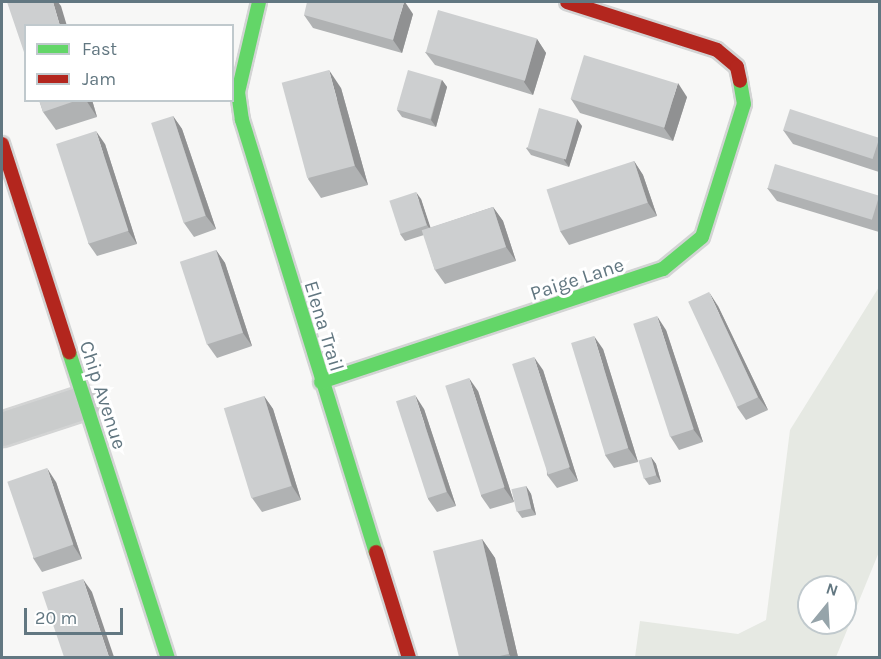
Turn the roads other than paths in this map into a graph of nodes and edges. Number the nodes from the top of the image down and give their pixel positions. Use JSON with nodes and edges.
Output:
{"nodes":[{"id":1,"x":259,"y":2,"type":"edge"},
{"id":2,"x":567,"y":2,"type":"edge"},
{"id":3,"x":2,"y":144,"type":"edge"},
{"id":4,"x":321,"y":382,"type":"junction"},
{"id":5,"x":84,"y":402,"type":"junction"},
{"id":6,"x":2,"y":429,"type":"edge"},
{"id":7,"x":168,"y":657,"type":"edge"},
{"id":8,"x":409,"y":657,"type":"edge"}],
"edges":[{"from":1,"to":4,"type":"street","name":"Elena Trail"},
{"from":2,"to":4,"type":"street","name":"Paige Lane"},
{"from":3,"to":5,"type":"street","name":"Chip Avenue"},
{"from":4,"to":8,"type":"street","name":"Elena Trail"},
{"from":5,"to":6,"type":"street"},
{"from":5,"to":7,"type":"street","name":"Chip Avenue"}]}
